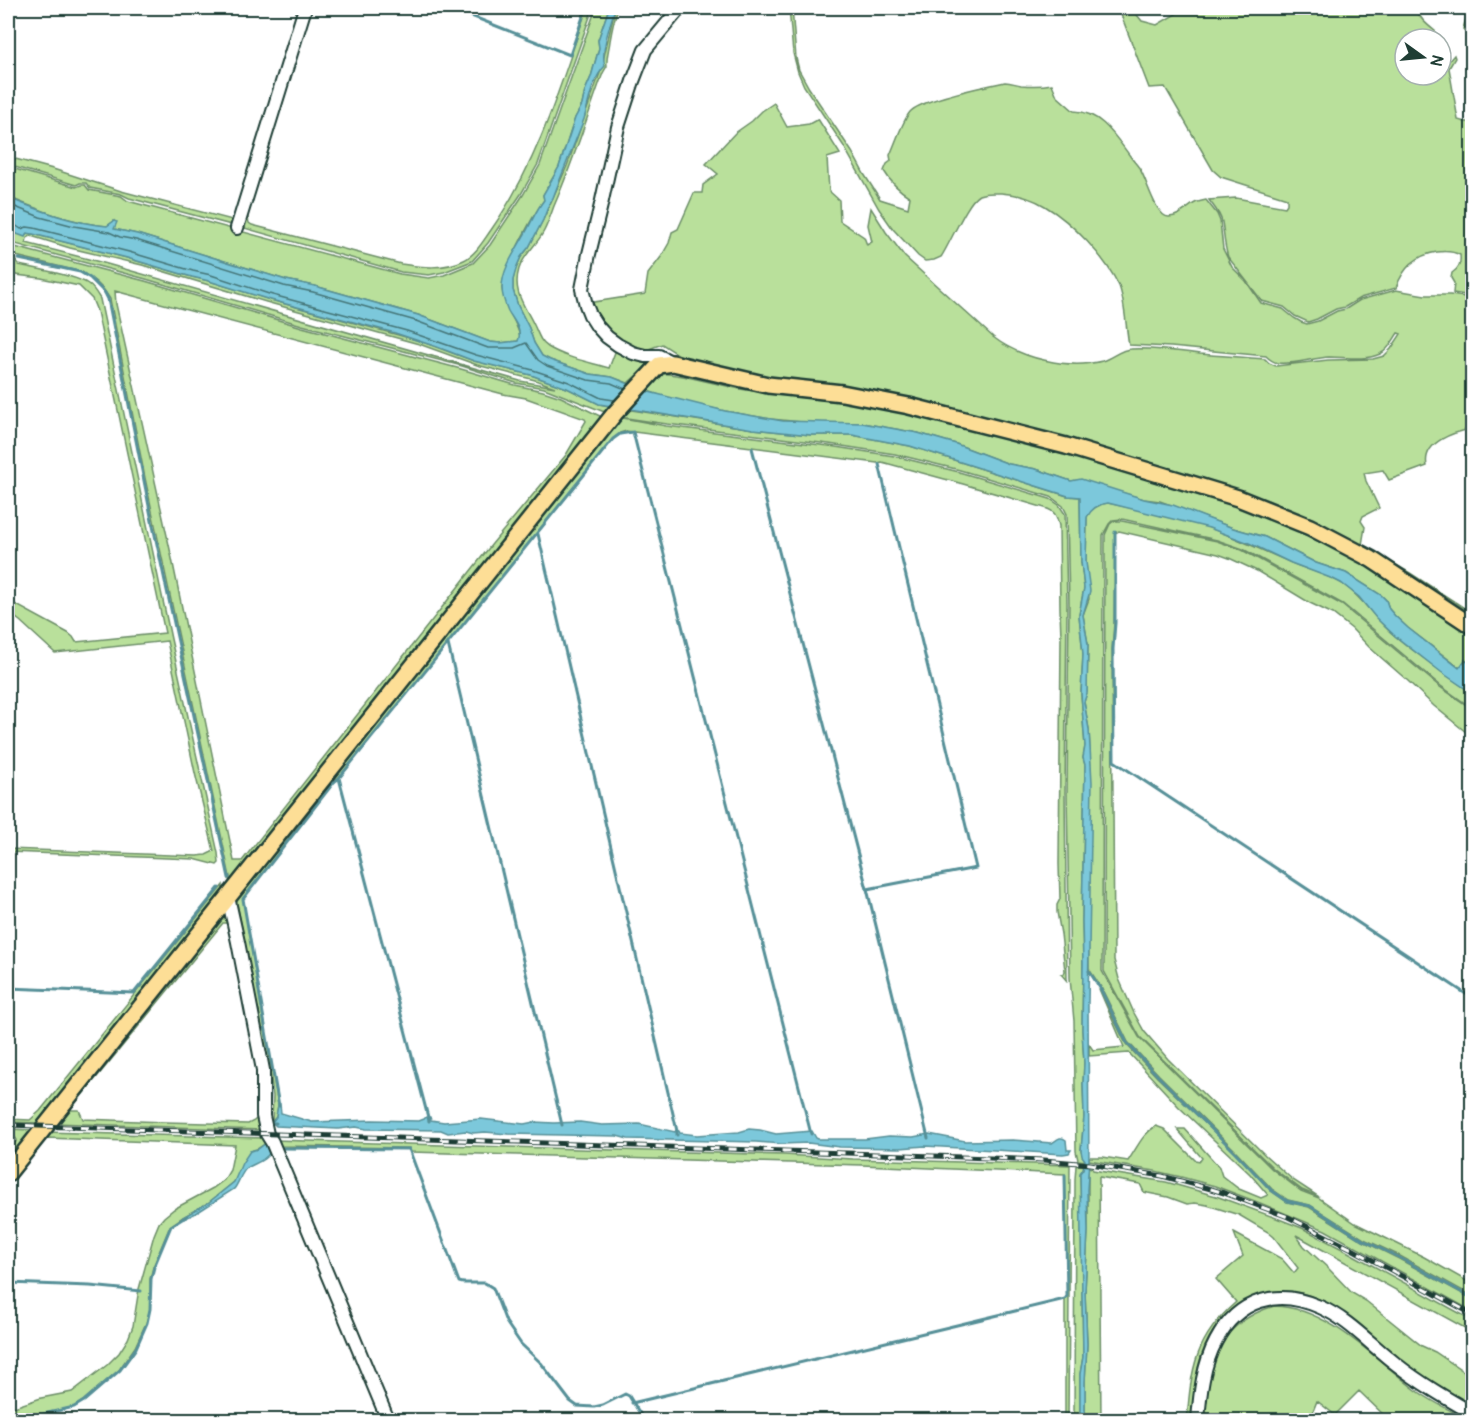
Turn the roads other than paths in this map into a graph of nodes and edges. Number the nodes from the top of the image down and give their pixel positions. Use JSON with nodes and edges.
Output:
{"nodes":[{"id":1,"x":305,"y":8,"type":"edge"},
{"id":2,"x":680,"y":8,"type":"edge"},
{"id":3,"x":237,"y":228,"type":"dead end"},
{"id":4,"x":673,"y":363,"type":"junction"},
{"id":5,"x":1473,"y":626,"type":"edge"},
{"id":6,"x":228,"y":897,"type":"junction"},
{"id":7,"x":8,"y":1173,"type":"edge"},
{"id":8,"x":1473,"y":1413,"type":"edge"},
{"id":9,"x":388,"y":1420,"type":"edge"},
{"id":10,"x":1198,"y":1420,"type":"edge"}],
"edges":[{"from":1,"to":3,"type":"street"},
{"from":2,"to":4,"type":"street"},
{"from":4,"to":5,"type":"main road"},
{"from":4,"to":6,"type":"main road"},
{"from":6,"to":7,"type":"main road"},
{"from":6,"to":9,"type":"street"},
{"from":8,"to":10,"type":"street"}]}
